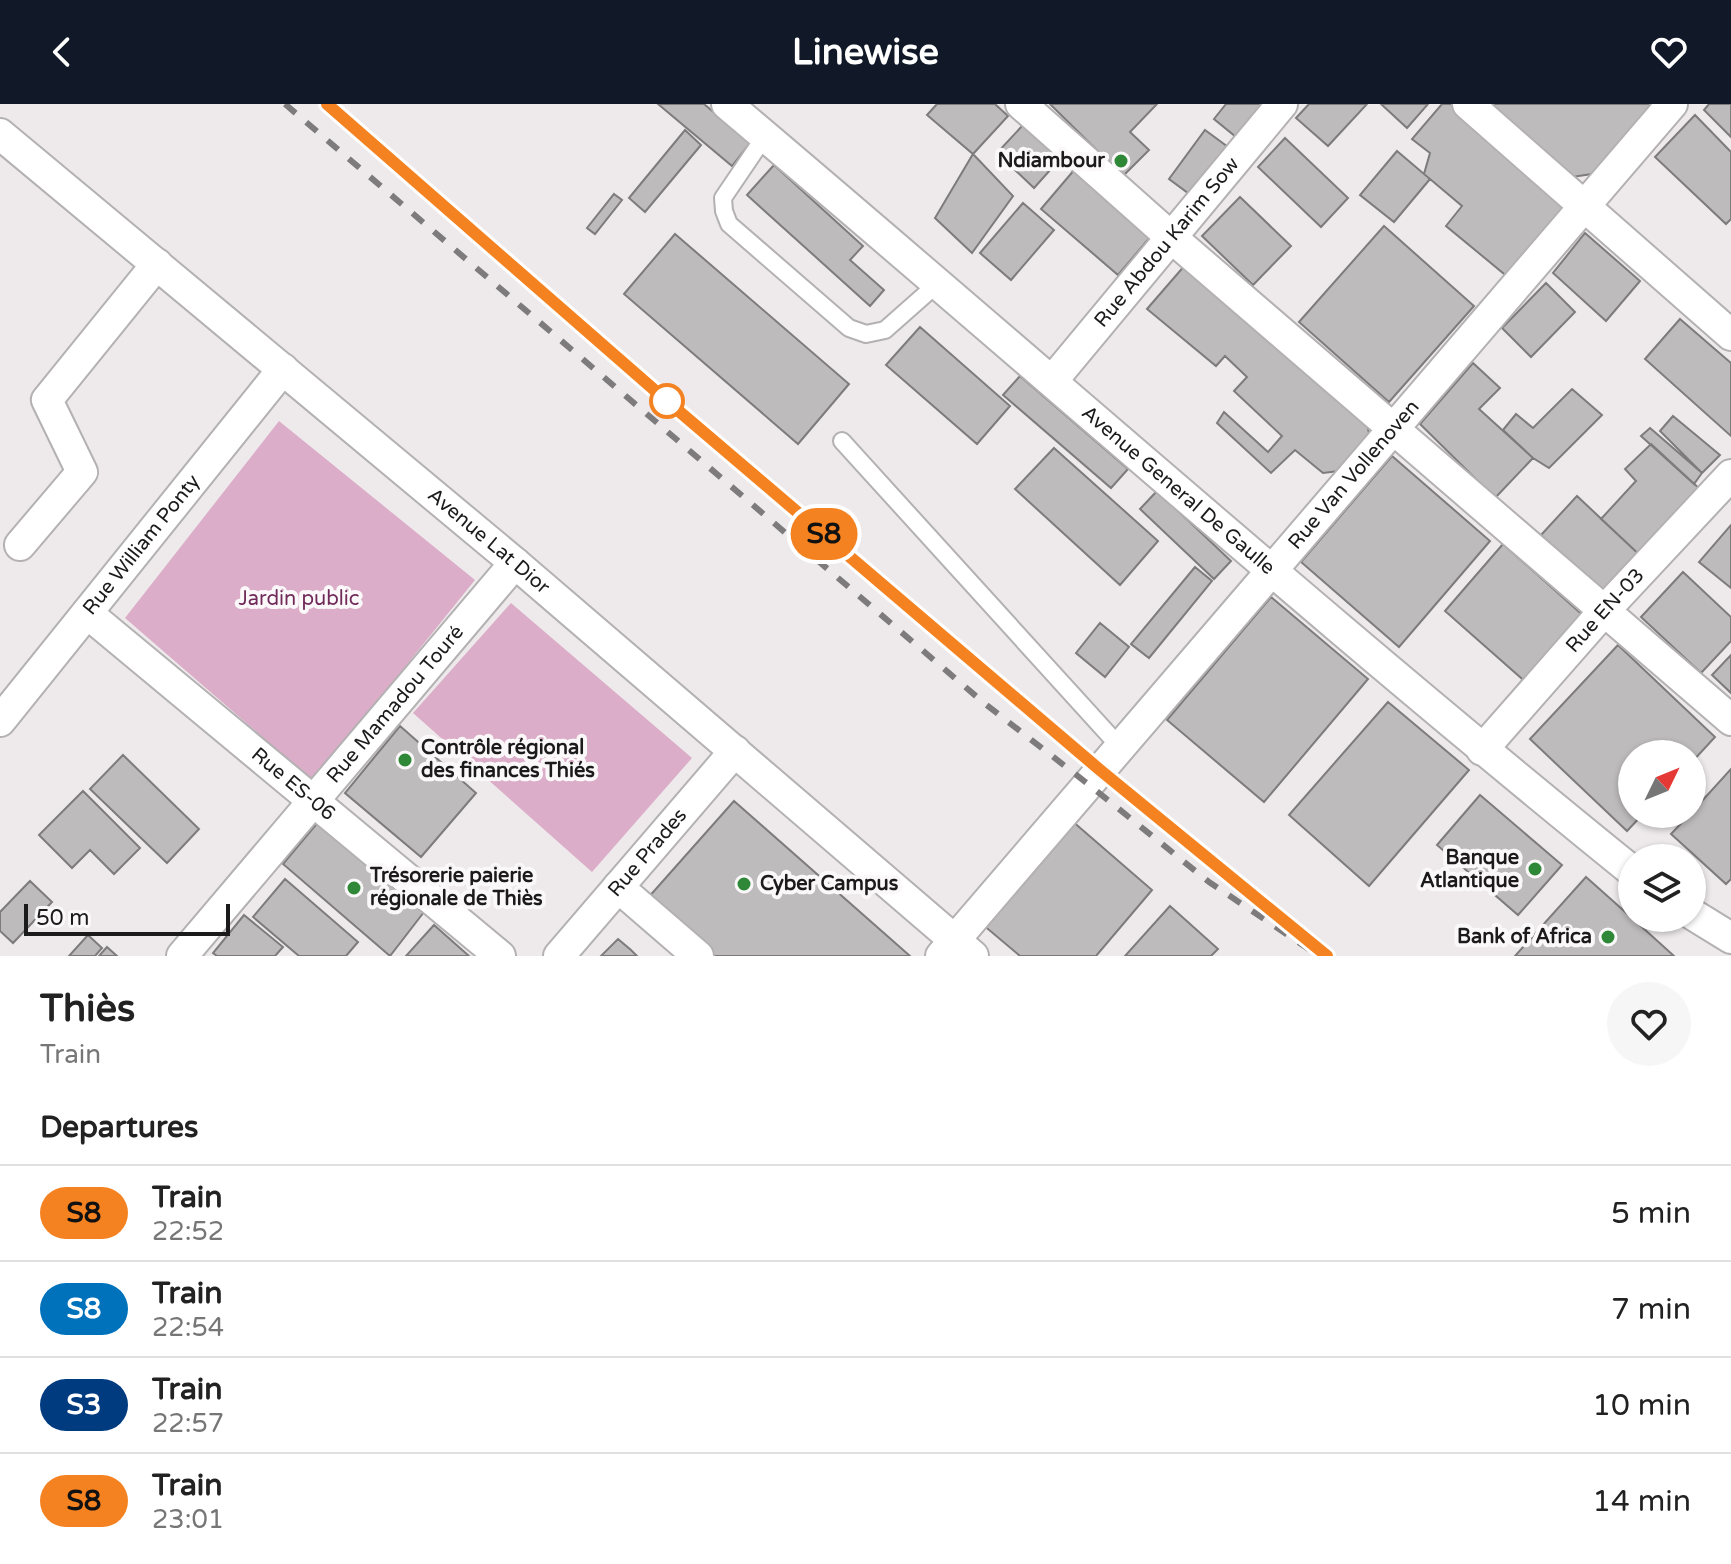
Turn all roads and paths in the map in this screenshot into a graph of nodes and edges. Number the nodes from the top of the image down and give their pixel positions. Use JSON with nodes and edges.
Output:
{"nodes":[{"id":1,"x":727,"y":104,"type":"edge"},
{"id":2,"x":1021,"y":104,"type":"edge"},
{"id":3,"x":1282,"y":104,"type":"edge"},
{"id":4,"x":1468,"y":104,"type":"edge"},
{"id":5,"x":1672,"y":104,"type":"edge"},
{"id":6,"x":0,"y":134,"type":"edge"},
{"id":7,"x":765,"y":136,"type":"junction"},
{"id":8,"x":1584,"y":207,"type":"junction"},
{"id":9,"x":1172,"y":238,"type":"junction"},
{"id":10,"x":157,"y":264,"type":"junction"},
{"id":11,"x":937,"y":284,"type":"junction"},
{"id":12,"x":1731,"y":335,"type":"edge"},
{"id":13,"x":283,"y":369,"type":"junction"},
{"id":14,"x":1052,"y":381,"type":"junction"},
{"id":15,"x":1394,"y":428,"type":"junction"},
{"id":16,"x":842,"y":441,"type":"dead end"},
{"id":17,"x":1731,"y":475,"type":"edge"},
{"id":18,"x":20,"y":545,"type":"dead end"},
{"id":19,"x":515,"y":563,"type":"junction"},
{"id":20,"x":1271,"y":571,"type":"junction"},
{"id":21,"x":1604,"y":611,"type":"junction"},
{"id":22,"x":87,"y":613,"type":"junction"},
{"id":23,"x":1731,"y":720,"type":"edge"},
{"id":24,"x":0,"y":721,"type":"edge"},
{"id":25,"x":1120,"y":747,"type":"junction"},
{"id":26,"x":1482,"y":750,"type":"junction"},
{"id":27,"x":735,"y":751,"type":"junction"},
{"id":28,"x":313,"y":801,"type":"junction"},
{"id":29,"x":1618,"y":860,"type":"edge"},
{"id":30,"x":618,"y":887,"type":"junction"},
{"id":31,"x":1706,"y":923,"type":"edge"},
{"id":32,"x":1731,"y":938,"type":"edge"},
{"id":33,"x":956,"y":950,"type":"edge"},
{"id":34,"x":182,"y":956,"type":"edge"},
{"id":35,"x":500,"y":956,"type":"edge"},
{"id":36,"x":559,"y":956,"type":"edge"},
{"id":37,"x":698,"y":956,"type":"edge"}],
"edges":[{"from":1,"to":7,"type":"street","name":"Avenue General De Gaulle"},
{"from":2,"to":9,"type":"street"},
{"from":3,"to":9,"type":"street","name":"Rue Abdou Karim Sow"},
{"from":4,"to":8,"type":"street"},
{"from":5,"to":8,"type":"street","name":"Rue Van Vollenoven"},
{"from":6,"to":10,"type":"street","name":"Avenue Lat Dior"},
{"from":7,"to":11,"type":"street","name":"Avenue General De Gaulle"},
{"from":7,"to":11,"type":"lane"},
{"from":8,"to":12,"type":"street"},
{"from":8,"to":15,"type":"street","name":"Rue Van Vollenoven"},
{"from":9,"to":14,"type":"street","name":"Rue Abdou Karim Sow"},
{"from":9,"to":15,"type":"street"},
{"from":10,"to":13,"type":"street","name":"Avenue Lat Dior"},
{"from":10,"to":18,"type":"street"},
{"from":11,"to":14,"type":"street","name":"Avenue General De Gaulle"},
{"from":13,"to":19,"type":"street","name":"Avenue Lat Dior"},
{"from":13,"to":22,"type":"street","name":"Rue William Ponty"},
{"from":14,"to":20,"type":"street","name":"Avenue General De Gaulle"},
{"from":15,"to":20,"type":"street","name":"Rue Van Vollenoven"},
{"from":15,"to":21,"type":"street"},
{"from":16,"to":25,"type":"lane"},
{"from":17,"to":21,"type":"street","name":"Rue EN-03"},
{"from":19,"to":27,"type":"street","name":"Avenue Lat Dior"},
{"from":19,"to":28,"type":"street","name":"Rue Mamadou Touré"},
{"from":20,"to":25,"type":"street","name":"Rue Van Vollenoven"},
{"from":20,"to":26,"type":"street","name":"Avenue General De Gaulle"},
{"from":21,"to":23,"type":"street"},
{"from":21,"to":26,"type":"street","name":"Rue EN-03"},
{"from":22,"to":24,"type":"street","name":"Rue William Ponty"},
{"from":22,"to":28,"type":"street","name":"Rue ES-06"},
{"from":25,"to":33,"type":"street","name":"Rue Van Vollenoven"},
{"from":26,"to":29,"type":"street","name":"Avenue General De Gaulle"},
{"from":27,"to":30,"type":"street","name":"Rue Prades"},
{"from":27,"to":33,"type":"street","name":"Avenue Lat Dior"},
{"from":28,"to":34,"type":"street","name":"Rue Mamadou Touré"},
{"from":28,"to":35,"type":"street","name":"Rue ES-06"},
{"from":30,"to":36,"type":"street","name":"Rue Prades"},
{"from":30,"to":37,"type":"street"},
{"from":31,"to":32,"type":"street"}]}
